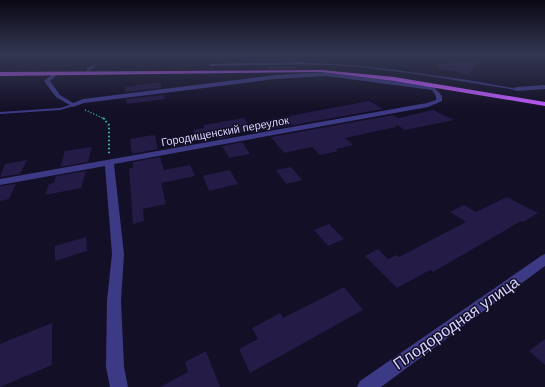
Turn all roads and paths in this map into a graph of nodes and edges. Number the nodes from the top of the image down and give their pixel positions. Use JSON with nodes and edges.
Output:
{"nodes":[{"id":1,"x":56,"y":73,"type":"edge"},
{"id":2,"x":345,"y":73,"type":"edge"},
{"id":3,"x":376,"y":73,"type":"edge"},
{"id":4,"x":405,"y":73,"type":"edge"},
{"id":5,"x":545,"y":87,"type":"edge"},
{"id":6,"x":516,"y":89,"type":"joint"},
{"id":7,"x":545,"y":99,"type":"edge"},
{"id":8,"x":545,"y":104,"type":"edge"},
{"id":9,"x":73,"y":105,"type":"junction"},
{"id":10,"x":0,"y":113,"type":"edge"},
{"id":11,"x":109,"y":163,"type":"junction"},
{"id":12,"x":0,"y":182,"type":"edge"},
{"id":13,"x":545,"y":259,"type":"edge"},
{"id":14,"x":119,"y":387,"type":"edge"},
{"id":15,"x":366,"y":387,"type":"edge"}],
"edges":[{"from":1,"to":9,"type":"street"},
{"from":2,"to":8,"type":"main road"},
{"from":3,"to":7,"type":"main road"},
{"from":4,"to":6,"type":"lane"},
{"from":5,"to":6,"type":"street"},
{"from":9,"to":10,"type":"lane"},
{"from":9,"to":11,"type":"path"},
{"from":9,"to":11,"type":"street","name":"Городищенский переулок"},
{"from":11,"to":12,"type":"street","name":"Городищенский переулок"},
{"from":11,"to":14,"type":"street"},
{"from":13,"to":15,"type":"street","name":"Плодородная улица"}]}
